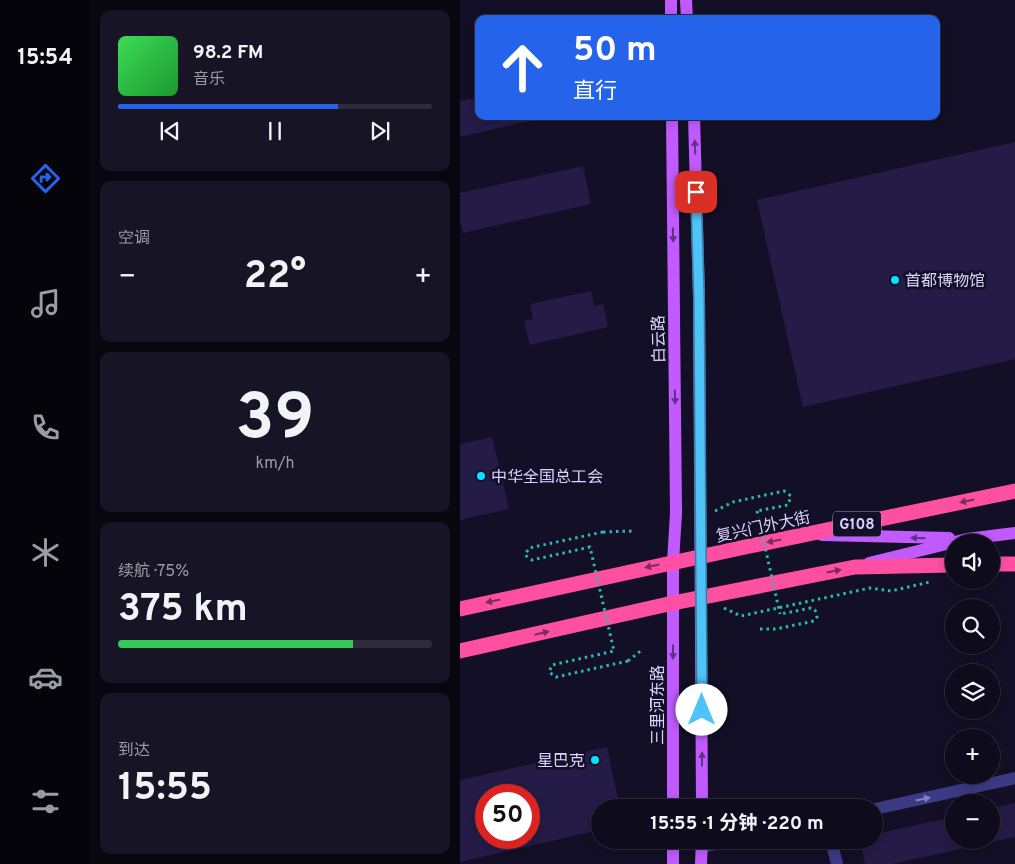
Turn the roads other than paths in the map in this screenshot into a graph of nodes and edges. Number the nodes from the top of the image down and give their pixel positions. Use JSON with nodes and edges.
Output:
{"nodes":[{"id":1,"x":671,"y":0,"type":"edge"},
{"id":2,"x":686,"y":0,"type":"edge"},
{"id":3,"x":671,"y":15,"type":"edge"},
{"id":4,"x":687,"y":15,"type":"edge"},
{"id":5,"x":672,"y":120,"type":"edge"},
{"id":6,"x":694,"y":120,"type":"edge"},
{"id":7,"x":1015,"y":491,"type":"edge"},
{"id":8,"x":1015,"y":533,"type":"edge"},
{"id":9,"x":807,"y":535,"type":"junction"},
{"id":10,"x":1000,"y":535,"type":"edge"},
{"id":11,"x":945,"y":538,"type":"edge"},
{"id":12,"x":945,"y":544,"type":"edge"},
{"id":13,"x":700,"y":557,"type":"junction"},
{"id":14,"x":673,"y":562,"type":"junction"},
{"id":15,"x":1000,"y":564,"type":"edge"},
{"id":16,"x":1015,"y":564,"type":"edge"},
{"id":17,"x":945,"y":565,"type":"edge"},
{"id":18,"x":855,"y":567,"type":"junction"},
{"id":19,"x":701,"y":598,"type":"junction"},
{"id":20,"x":673,"y":603,"type":"junction"},
{"id":21,"x":460,"y":609,"type":"edge"},
{"id":22,"x":460,"y":651,"type":"edge"},
{"id":23,"x":1015,"y":778,"type":"edge"},
{"id":24,"x":673,"y":799,"type":"edge"},
{"id":25,"x":702,"y":799,"type":"edge"},
{"id":26,"x":883,"y":807,"type":"edge"},
{"id":27,"x":673,"y":849,"type":"edge"},
{"id":28,"x":702,"y":849,"type":"edge"},
{"id":29,"x":834,"y":849,"type":"edge"},
{"id":30,"x":673,"y":864,"type":"edge"},
{"id":31,"x":701,"y":864,"type":"edge"},
{"id":32,"x":837,"y":864,"type":"edge"}],
"edges":[{"from":1,"to":3,"type":"main road"},
{"from":2,"to":4,"type":"main road"},
{"from":5,"to":14,"type":"main road","name":"白云路","one_way":true},
{"from":13,"to":6,"type":"main road","one_way":true},
{"from":7,"to":9,"type":"highway","name":"复兴门外大街","number":"G108","one_way":true},
{"from":8,"to":10,"type":"main road"},
{"from":11,"to":9,"type":"main road","one_way":true},
{"from":9,"to":13,"type":"highway","name":"复兴门外大街","number":"G108","one_way":true},
{"from":12,"to":18,"type":"main road"},
{"from":13,"to":14,"type":"highway","name":"复兴门外大街","number":"G108"},
{"from":13,"to":19,"type":"main road"},
{"from":14,"to":20,"type":"main road","name":"白云路"},
{"from":14,"to":21,"type":"highway","name":"复兴门外大街","number":"G108","one_way":true},
{"from":15,"to":16,"type":"highway"},
{"from":17,"to":18,"type":"highway"},
{"from":19,"to":18,"type":"highway","one_way":true},
{"from":19,"to":20,"type":"highway"},
{"from":25,"to":19,"type":"main road","one_way":true},
{"from":22,"to":20,"type":"highway","one_way":true},
{"from":20,"to":24,"type":"main road","name":"三里河东路","one_way":true},
{"from":26,"to":23,"type":"street","one_way":true},
{"from":27,"to":30,"type":"main road"},
{"from":28,"to":31,"type":"main road"},
{"from":29,"to":32,"type":"street"}]}
